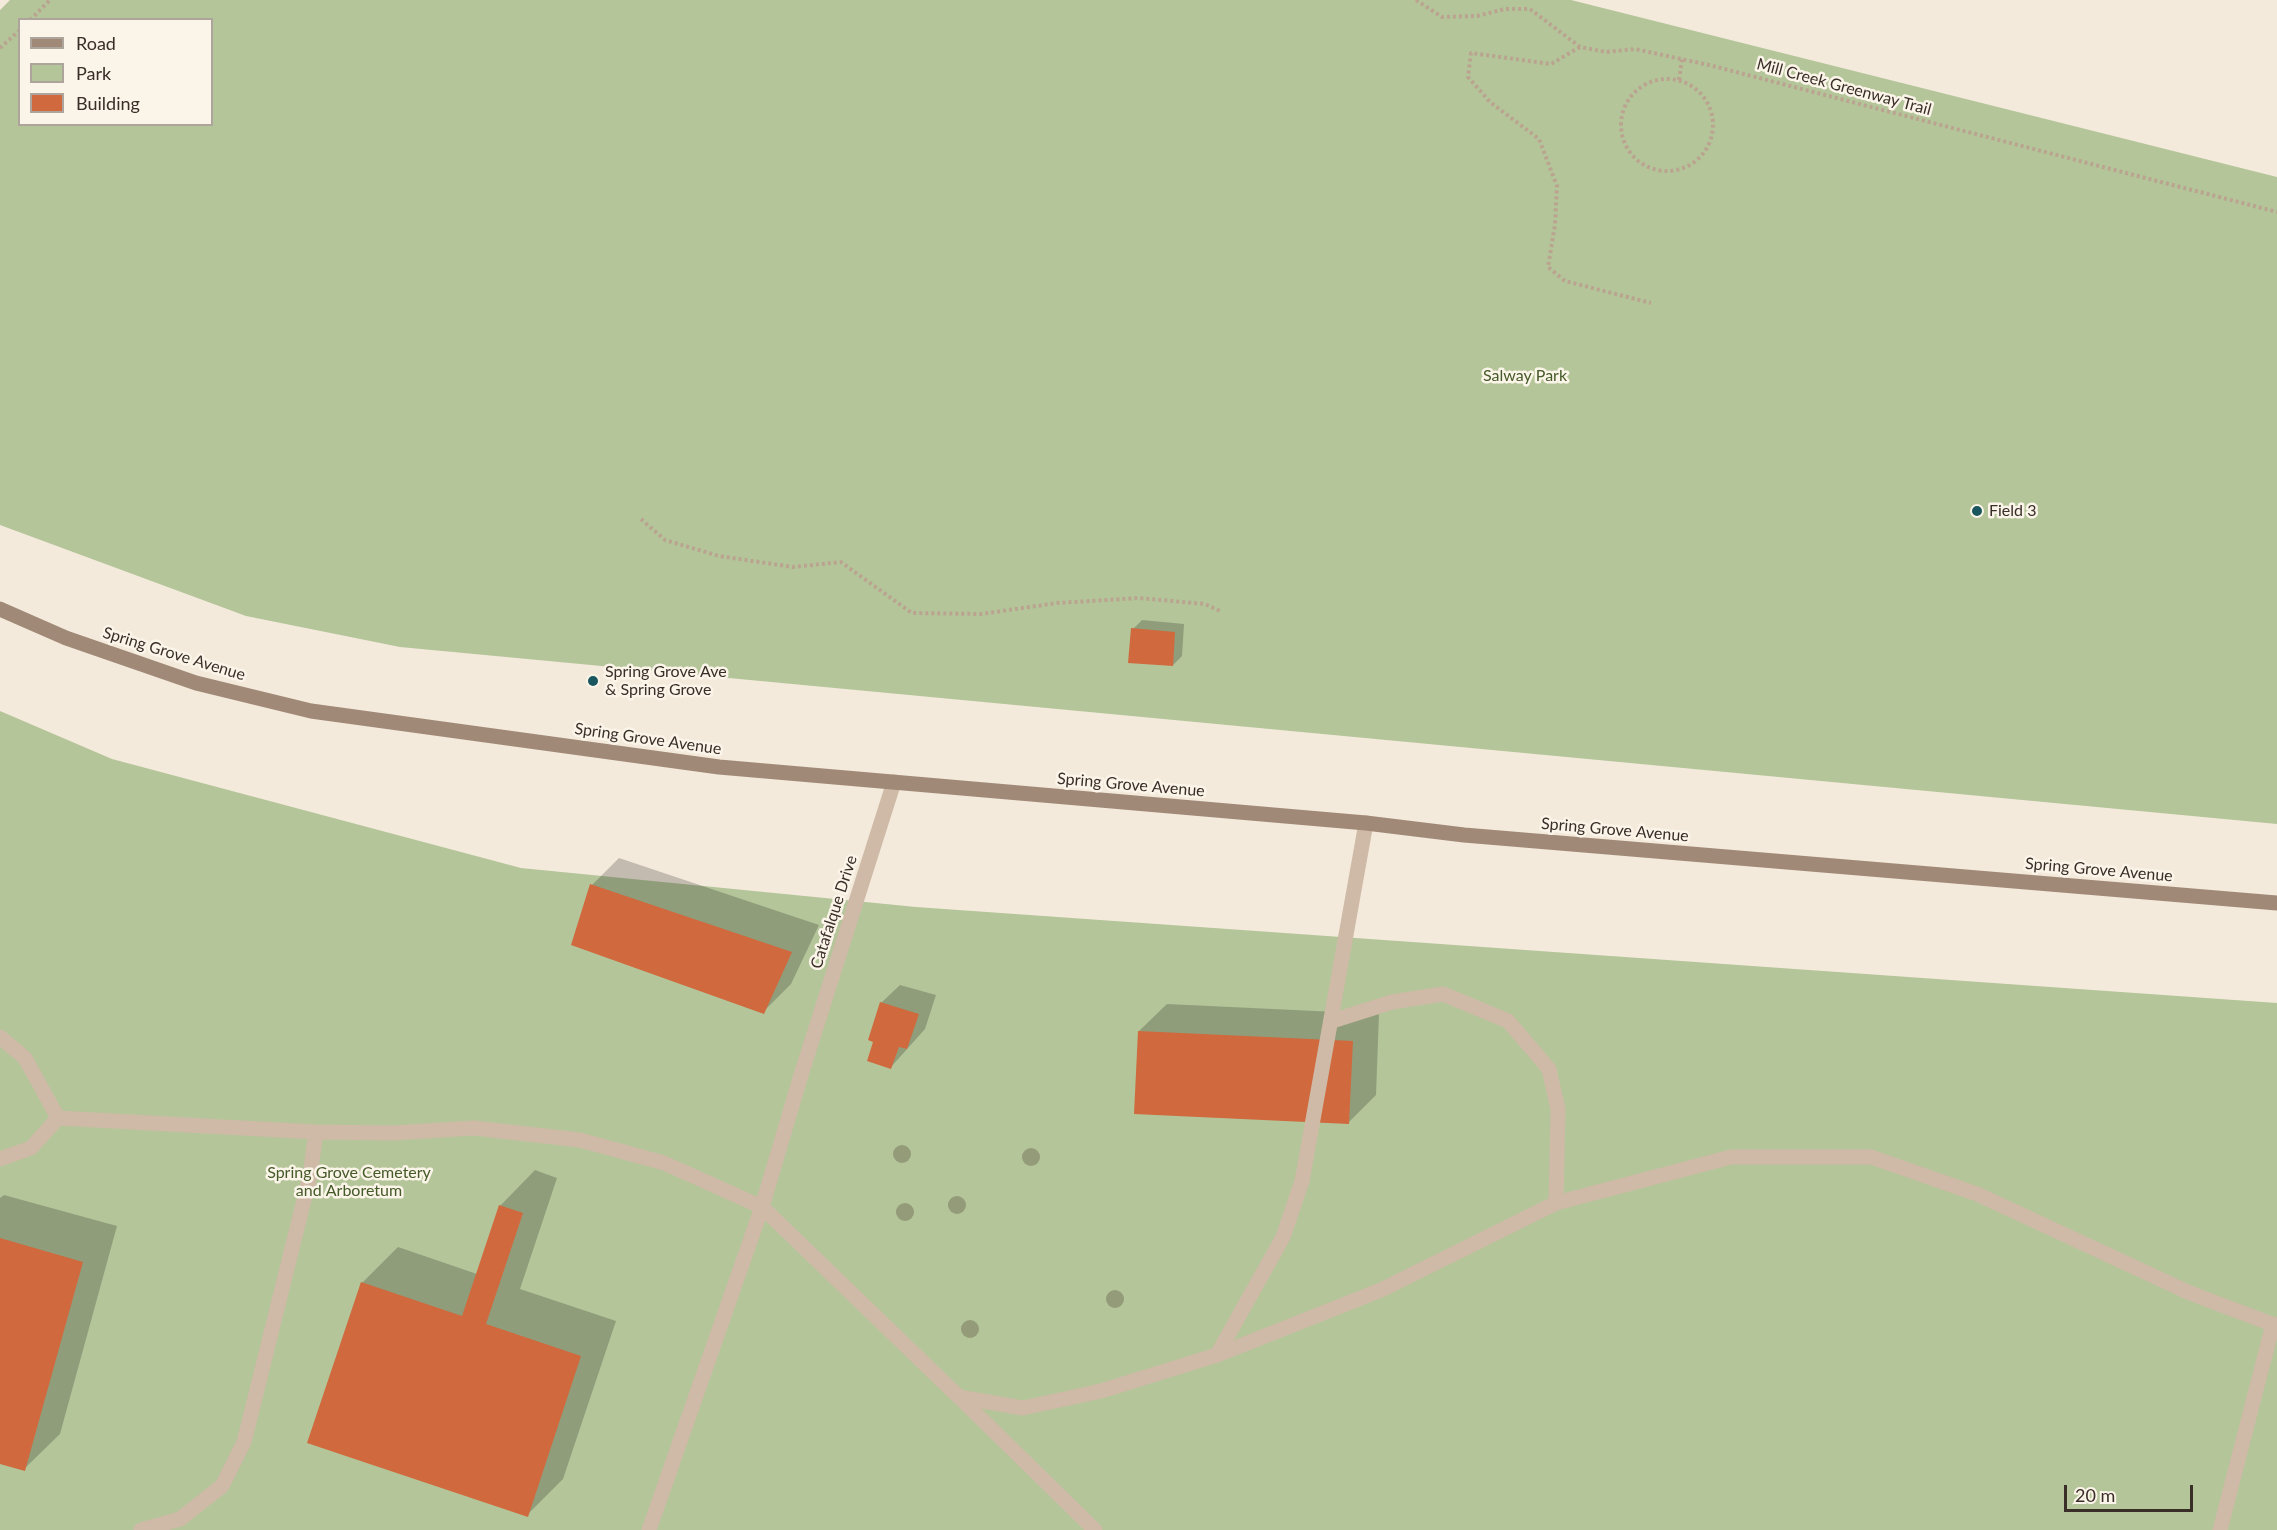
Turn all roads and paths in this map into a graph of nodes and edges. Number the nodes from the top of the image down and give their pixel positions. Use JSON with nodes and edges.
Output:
{"nodes":[{"id":1,"x":50,"y":0,"type":"edge"},
{"id":2,"x":1416,"y":0,"type":"edge"},
{"id":3,"x":32,"y":18,"type":"edge"},
{"id":4,"x":18,"y":32,"type":"edge"},
{"id":5,"x":1580,"y":47,"type":"junction"},
{"id":6,"x":0,"y":48,"type":"edge"},
{"id":7,"x":1682,"y":59,"type":"junction"},
{"id":8,"x":1679,"y":80,"type":"junction"},
{"id":9,"x":2277,"y":212,"type":"edge"},
{"id":10,"x":1651,"y":303,"type":"dead end"},
{"id":11,"x":641,"y":519,"type":"dead end"},
{"id":12,"x":0,"y":609,"type":"edge"},
{"id":13,"x":1220,"y":610,"type":"dead end"},
{"id":14,"x":894,"y":782,"type":"junction"},
{"id":15,"x":1366,"y":823,"type":"junction"},
{"id":16,"x":2277,"y":903,"type":"edge"},
{"id":17,"x":1332,"y":1022,"type":"junction"},
{"id":18,"x":0,"y":1037,"type":"edge"},
{"id":19,"x":58,"y":1118,"type":"junction"},
{"id":20,"x":316,"y":1132,"type":"junction"},
{"id":21,"x":0,"y":1159,"type":"edge"},
{"id":22,"x":1556,"y":1203,"type":"junction"},
{"id":23,"x":762,"y":1207,"type":"junction"},
{"id":24,"x":2275,"y":1325,"type":"edge"},
{"id":25,"x":1217,"y":1355,"type":"junction"},
{"id":26,"x":959,"y":1397,"type":"junction"},
{"id":27,"x":141,"y":1530,"type":"edge"},
{"id":28,"x":649,"y":1530,"type":"edge"},
{"id":29,"x":1095,"y":1530,"type":"edge"},
{"id":30,"x":2220,"y":1530,"type":"edge"}],
"edges":[{"from":1,"to":3,"type":"path"},
{"from":2,"to":5,"type":"path","name":"Mill Creek Greenway Trail"},
{"from":4,"to":6,"type":"path"},
{"from":5,"to":7,"type":"path","name":"Mill Creek Greenway Trail"},
{"from":5,"to":10,"type":"path"},
{"from":7,"to":8,"type":"path"},
{"from":7,"to":9,"type":"path","name":"Mill Creek Greenway Trail"},
{"from":8,"to":8,"type":"path"},
{"from":11,"to":13,"type":"path"},
{"from":12,"to":14,"type":"main road","name":"Spring Grove Avenue"},
{"from":14,"to":15,"type":"main road","name":"Spring Grove Avenue"},
{"from":14,"to":23,"type":"street","name":"Catafalque Drive"},
{"from":15,"to":16,"type":"main road","name":"Spring Grove Avenue"},
{"from":15,"to":17,"type":"street"},
{"from":17,"to":22,"type":"street"},
{"from":17,"to":25,"type":"street"},
{"from":18,"to":19,"type":"street"},
{"from":19,"to":20,"type":"street"},
{"from":19,"to":21,"type":"street"},
{"from":20,"to":23,"type":"street"},
{"from":20,"to":27,"type":"street"},
{"from":22,"to":24,"type":"street"},
{"from":22,"to":25,"type":"street"},
{"from":23,"to":26,"type":"street"},
{"from":23,"to":28,"type":"street","name":"Catafalque Drive"},
{"from":24,"to":30,"type":"street"},
{"from":25,"to":26,"type":"street"},
{"from":26,"to":29,"type":"street"}]}
